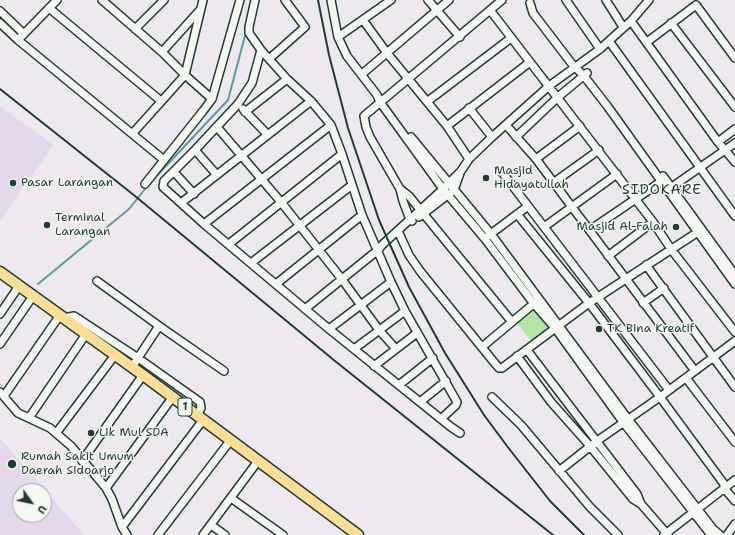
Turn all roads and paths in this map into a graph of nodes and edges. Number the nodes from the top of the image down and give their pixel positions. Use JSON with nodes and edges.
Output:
{"nodes":[{"id":1,"x":57,"y":0,"type":"edge"},
{"id":2,"x":164,"y":0,"type":"edge"},
{"id":3,"x":203,"y":0,"type":"edge"},
{"id":4,"x":240,"y":0,"type":"edge"},
{"id":5,"x":255,"y":0,"type":"edge"},
{"id":6,"x":285,"y":0,"type":"edge"},
{"id":7,"x":331,"y":0,"type":"edge"},
{"id":8,"x":391,"y":0,"type":"edge"},
{"id":9,"x":428,"y":0,"type":"edge"},
{"id":10,"x":449,"y":0,"type":"edge"},
{"id":11,"x":502,"y":0,"type":"edge"},
{"id":12,"x":566,"y":0,"type":"edge"},
{"id":13,"x":606,"y":0,"type":"edge"},
{"id":14,"x":105,"y":1,"type":"edge"},
{"id":15,"x":646,"y":1,"type":"edge"},
{"id":16,"x":528,"y":2,"type":"edge"},
{"id":17,"x":49,"y":8,"type":"junction"},
{"id":18,"x":201,"y":10,"type":"junction"},
{"id":19,"x":437,"y":10,"type":"junction"},
{"id":20,"x":490,"y":10,"type":"junction"},
{"id":21,"x":0,"y":11,"type":"edge"},
{"id":22,"x":363,"y":20,"type":"junction"},
{"id":23,"x":631,"y":21,"type":"junction"},
{"id":24,"x":0,"y":23,"type":"edge"},
{"id":25,"x":672,"y":23,"type":"junction"},
{"id":26,"x":624,"y":27,"type":"junction"},
{"id":27,"x":135,"y":29,"type":"junction"},
{"id":28,"x":24,"y":34,"type":"junction"},
{"id":29,"x":338,"y":37,"type":"junction"},
{"id":30,"x":460,"y":37,"type":"junction"},
{"id":31,"x":511,"y":38,"type":"junction"},
{"id":32,"x":18,"y":40,"type":"junction"},
{"id":33,"x":609,"y":41,"type":"junction"},
{"id":34,"x":647,"y":42,"type":"junction"},
{"id":35,"x":600,"y":49,"type":"junction"},
{"id":36,"x":261,"y":50,"type":"junction"},
{"id":37,"x":162,"y":52,"type":"junction"},
{"id":38,"x":387,"y":53,"type":"junction"},
{"id":39,"x":735,"y":58,"type":"edge"},
{"id":40,"x":270,"y":59,"type":"junction"},
{"id":41,"x":530,"y":62,"type":"junction"},
{"id":42,"x":577,"y":66,"type":"junction"},
{"id":43,"x":362,"y":74,"type":"junction"},
{"id":44,"x":585,"y":74,"type":"junction"},
{"id":45,"x":184,"y":75,"type":"junction"},
{"id":46,"x":288,"y":79,"type":"junction"},
{"id":47,"x":409,"y":79,"type":"junction"},
{"id":48,"x":549,"y":86,"type":"junction"},
{"id":49,"x":558,"y":97,"type":"junction"},
{"id":50,"x":212,"y":99,"type":"junction"},
{"id":51,"x":380,"y":99,"type":"junction"},
{"id":52,"x":161,"y":101,"type":"junction"},
{"id":53,"x":311,"y":101,"type":"junction"},
{"id":54,"x":428,"y":101,"type":"junction"},
{"id":55,"x":238,"y":104,"type":"junction"},
{"id":56,"x":735,"y":106,"type":"edge"},
{"id":57,"x":469,"y":108,"type":"junction"},
{"id":58,"x":245,"y":112,"type":"junction"},
{"id":59,"x":332,"y":125,"type":"junction"},
{"id":60,"x":506,"y":125,"type":"junction"},
{"id":61,"x":447,"y":126,"type":"junction"},
{"id":62,"x":580,"y":126,"type":"junction"},
{"id":63,"x":217,"y":127,"type":"junction"},
{"id":64,"x":735,"y":129,"type":"edge"},
{"id":65,"x":133,"y":133,"type":"junction"},
{"id":66,"x":268,"y":135,"type":"junction"},
{"id":67,"x":492,"y":137,"type":"junction"},
{"id":68,"x":516,"y":137,"type":"junction"},
{"id":69,"x":718,"y":142,"type":"junction"},
{"id":70,"x":735,"y":143,"type":"edge"},
{"id":71,"x":195,"y":150,"type":"junction"},
{"id":72,"x":599,"y":150,"type":"junction"},
{"id":73,"x":725,"y":150,"type":"junction"},
{"id":74,"x":342,"y":154,"type":"junction"},
{"id":75,"x":242,"y":156,"type":"junction"},
{"id":76,"x":469,"y":159,"type":"junction"},
{"id":77,"x":164,"y":160,"type":"junction"},
{"id":78,"x":536,"y":160,"type":"junction"},
{"id":79,"x":735,"y":162,"type":"edge"},
{"id":80,"x":699,"y":167,"type":"junction"},
{"id":81,"x":174,"y":172,"type":"junction"},
{"id":82,"x":502,"y":172,"type":"dead end"},
{"id":83,"x":617,"y":174,"type":"junction"},
{"id":84,"x":217,"y":175,"type":"junction"},
{"id":85,"x":262,"y":179,"type":"junction"},
{"id":86,"x":664,"y":180,"type":"junction"},
{"id":87,"x":553,"y":183,"type":"junction"},
{"id":88,"x":145,"y":184,"type":"dead end"},
{"id":89,"x":352,"y":185,"type":"junction"},
{"id":90,"x":400,"y":189,"type":"junction"},
{"id":91,"x":448,"y":189,"type":"junction"},
{"id":92,"x":670,"y":189,"type":"junction"},
{"id":93,"x":194,"y":194,"type":"junction"},
{"id":94,"x":636,"y":198,"type":"junction"},
{"id":95,"x":281,"y":202,"type":"junction"},
{"id":96,"x":181,"y":204,"type":"junction"},
{"id":97,"x":528,"y":206,"type":"junction"},
{"id":98,"x":572,"y":206,"type":"junction"},
{"id":99,"x":422,"y":212,"type":"junction"},
{"id":100,"x":517,"y":214,"type":"junction"},
{"id":101,"x":362,"y":215,"type":"junction"},
{"id":102,"x":735,"y":216,"type":"edge"},
{"id":103,"x":409,"y":222,"type":"junction"},
{"id":104,"x":653,"y":222,"type":"junction"},
{"id":105,"x":204,"y":224,"type":"junction"},
{"id":106,"x":299,"y":226,"type":"junction"},
{"id":107,"x":544,"y":227,"type":"junction"},
{"id":108,"x":590,"y":230,"type":"junction"},
{"id":109,"x":398,"y":231,"type":"junction"},
{"id":110,"x":699,"y":231,"type":"junction"},
{"id":111,"x":488,"y":236,"type":"junction"},
{"id":112,"x":229,"y":244,"type":"junction"},
{"id":113,"x":379,"y":247,"type":"junction"},
{"id":114,"x":671,"y":249,"type":"junction"},
{"id":115,"x":317,"y":250,"type":"junction"},
{"id":116,"x":608,"y":256,"type":"junction"},
{"id":117,"x":568,"y":258,"type":"junction"},
{"id":118,"x":252,"y":264,"type":"junction"},
{"id":119,"x":558,"y":265,"type":"junction"},
{"id":120,"x":646,"y":265,"type":"junction"},
{"id":121,"x":0,"y":272,"type":"edge"},
{"id":122,"x":735,"y":275,"type":"edge"},
{"id":123,"x":340,"y":277,"type":"junction"},
{"id":124,"x":626,"y":278,"type":"junction"},
{"id":125,"x":97,"y":281,"type":"dead end"},
{"id":126,"x":392,"y":282,"type":"junction"},
{"id":127,"x":276,"y":284,"type":"junction"},
{"id":128,"x":735,"y":284,"type":"edge"},
{"id":129,"x":19,"y":286,"type":"junction"},
{"id":130,"x":664,"y":288,"type":"junction"},
{"id":131,"x":34,"y":296,"type":"junction"},
{"id":132,"x":598,"y":297,"type":"junction"},
{"id":133,"x":537,"y":301,"type":"junction"},
{"id":134,"x":589,"y":302,"type":"junction"},
{"id":135,"x":360,"y":304,"type":"junction"},
{"id":136,"x":643,"y":304,"type":"junction"},
{"id":137,"x":304,"y":307,"type":"junction"},
{"id":138,"x":405,"y":311,"type":"junction"},
{"id":139,"x":0,"y":314,"type":"edge"},
{"id":140,"x":62,"y":317,"type":"junction"},
{"id":141,"x":512,"y":322,"type":"junction"},
{"id":142,"x":557,"y":326,"type":"junction"},
{"id":143,"x":160,"y":327,"type":"junction"},
{"id":144,"x":329,"y":329,"type":"junction"},
{"id":145,"x":379,"y":330,"type":"junction"},
{"id":146,"x":735,"y":332,"type":"edge"},
{"id":147,"x":417,"y":333,"type":"junction"},
{"id":148,"x":86,"y":334,"type":"junction"},
{"id":149,"x":631,"y":339,"type":"junction"},
{"id":150,"x":735,"y":341,"type":"edge"},
{"id":151,"x":0,"y":344,"type":"edge"},
{"id":152,"x":482,"y":346,"type":"junction"},
{"id":153,"x":622,"y":346,"type":"junction"},
{"id":154,"x":354,"y":349,"type":"junction"},
{"id":155,"x":396,"y":349,"type":"junction"},
{"id":156,"x":526,"y":350,"type":"junction"},
{"id":157,"x":115,"y":355,"type":"junction"},
{"id":158,"x":517,"y":356,"type":"junction"},
{"id":159,"x":714,"y":357,"type":"junction"},
{"id":160,"x":433,"y":358,"type":"junction"},
{"id":161,"x":139,"y":359,"type":"junction"},
{"id":162,"x":374,"y":366,"type":"junction"},
{"id":163,"x":136,"y":371,"type":"junction"},
{"id":164,"x":224,"y":371,"type":"dead end"},
{"id":165,"x":695,"y":371,"type":"junction"},
{"id":166,"x":686,"y":378,"type":"junction"},
{"id":167,"x":446,"y":381,"type":"junction"},
{"id":168,"x":399,"y":385,"type":"junction"},
{"id":169,"x":735,"y":388,"type":"edge"},
{"id":170,"x":669,"y":390,"type":"junction"},
{"id":171,"x":2,"y":394,"type":"edge"},
{"id":172,"x":560,"y":394,"type":"junction"},
{"id":173,"x":492,"y":397,"type":"dead end"},
{"id":174,"x":660,"y":397,"type":"junction"},
{"id":175,"x":172,"y":398,"type":"junction"},
{"id":176,"x":420,"y":402,"type":"junction"},
{"id":177,"x":551,"y":402,"type":"junction"},
{"id":178,"x":29,"y":418,"type":"junction"},
{"id":179,"x":200,"y":418,"type":"junction"},
{"id":180,"x":441,"y":419,"type":"junction"},
{"id":181,"x":625,"y":420,"type":"junction"},
{"id":182,"x":57,"y":432,"type":"junction"},
{"id":183,"x":460,"y":433,"type":"dead end"},
{"id":184,"x":230,"y":441,"type":"junction"},
{"id":185,"x":597,"y":441,"type":"junction"},
{"id":186,"x":735,"y":442,"type":"edge"},
{"id":187,"x":590,"y":446,"type":"junction"},
{"id":188,"x":258,"y":461,"type":"junction"},
{"id":189,"x":82,"y":462,"type":"junction"},
{"id":190,"x":559,"y":472,"type":"junction"},
{"id":191,"x":735,"y":480,"type":"edge"},
{"id":192,"x":725,"y":486,"type":"junction"},
{"id":193,"x":106,"y":488,"type":"junction"},
{"id":194,"x":735,"y":494,"type":"edge"},
{"id":195,"x":231,"y":498,"type":"junction"},
{"id":196,"x":735,"y":501,"type":"edge"},
{"id":197,"x":641,"y":504,"type":"junction"},
{"id":198,"x":695,"y":510,"type":"junction"},
{"id":199,"x":735,"y":524,"type":"edge"},
{"id":200,"x":211,"y":525,"type":"junction"},
{"id":201,"x":122,"y":527,"type":"junction"},
{"id":202,"x":666,"y":534,"type":"edge"},
{"id":203,"x":127,"y":535,"type":"edge"},
{"id":204,"x":158,"y":535,"type":"edge"},
{"id":205,"x":203,"y":535,"type":"edge"},
{"id":206,"x":225,"y":535,"type":"edge"},
{"id":207,"x":283,"y":535,"type":"edge"},
{"id":208,"x":358,"y":535,"type":"edge"},
{"id":209,"x":618,"y":535,"type":"edge"},
{"id":210,"x":711,"y":535,"type":"edge"},
{"id":211,"x":720,"y":535,"type":"edge"},
{"id":212,"x":727,"y":535,"type":"edge"}],
"edges":[{"from":1,"to":17,"type":"street"},
{"from":2,"to":27,"type":"street"},
{"from":3,"to":18,"type":"street"},
{"from":4,"to":50,"type":"street"},
{"from":5,"to":36,"type":"street"},
{"from":6,"to":40,"type":"street"},
{"from":7,"to":29,"type":"street"},
{"from":8,"to":22,"type":"street"},
{"from":9,"to":19,"type":"street"},
{"from":10,"to":19,"type":"street"},
{"from":11,"to":20,"type":"street"},
{"from":12,"to":35,"type":"street"},
{"from":13,"to":26,"type":"street"},
{"from":14,"to":27,"type":"street"},
{"from":15,"to":23,"type":"street"},
{"from":16,"to":42,"type":"street"},
{"from":17,"to":28,"type":"street"},
{"from":17,"to":52,"type":"street"},
{"from":18,"to":37,"type":"street"},
{"from":18,"to":45,"type":"street"},
{"from":19,"to":30,"type":"street"},
{"from":19,"to":38,"type":"street"},
{"from":20,"to":30,"type":"street"},
{"from":20,"to":31,"type":"street"},
{"from":21,"to":28,"type":"street"},
{"from":22,"to":29,"type":"street"},
{"from":22,"to":38,"type":"street"},
{"from":23,"to":26,"type":"street"},
{"from":23,"to":34,"type":"street"},
{"from":24,"to":32,"type":"street"},
{"from":25,"to":34,"type":"street"},
{"from":25,"to":39,"type":"street"},
{"from":25,"to":56,"type":"street"},
{"from":26,"to":33,"type":"street"},
{"from":27,"to":37,"type":"street"},
{"from":28,"to":32,"type":"street"},
{"from":29,"to":43,"type":"street"},
{"from":30,"to":47,"type":"street"},
{"from":31,"to":41,"type":"street"},
{"from":31,"to":54,"type":"street"},
{"from":32,"to":65,"type":"street"},
{"from":33,"to":35,"type":"street"},
{"from":33,"to":80,"type":"street"},
{"from":34,"to":69,"type":"street"},
{"from":35,"to":42,"type":"street"},
{"from":36,"to":40,"type":"street"},
{"from":36,"to":55,"type":"street"},
{"from":37,"to":45,"type":"street"},
{"from":38,"to":43,"type":"street"},
{"from":38,"to":47,"type":"street"},
{"from":40,"to":46,"type":"street"},
{"from":41,"to":48,"type":"street"},
{"from":41,"to":57,"type":"street"},
{"from":42,"to":44,"type":"street"},
{"from":42,"to":48,"type":"street"},
{"from":43,"to":51,"type":"street"},
{"from":44,"to":49,"type":"street"},
{"from":44,"to":86,"type":"street"},
{"from":45,"to":50,"type":"street"},
{"from":45,"to":52,"type":"street"},
{"from":46,"to":53,"type":"street"},
{"from":46,"to":58,"type":"street"},
{"from":47,"to":51,"type":"street"},
{"from":47,"to":54,"type":"street"},
{"from":48,"to":49,"type":"street"},
{"from":48,"to":60,"type":"street"},
{"from":49,"to":62,"type":"street"},
{"from":49,"to":68,"type":"street"},
{"from":50,"to":77,"type":"street"},
{"from":51,"to":90,"type":"street"},
{"from":51,"to":91,"type":"street"},
{"from":52,"to":65,"type":"street"},
{"from":53,"to":59,"type":"street"},
{"from":53,"to":66,"type":"street"},
{"from":54,"to":61,"type":"street"},
{"from":55,"to":58,"type":"street"},
{"from":55,"to":63,"type":"street"},
{"from":57,"to":61,"type":"street"},
{"from":57,"to":67,"type":"street"},
{"from":58,"to":66,"type":"street"},
{"from":59,"to":74,"type":"street"},
{"from":59,"to":85,"type":"street"},
{"from":60,"to":67,"type":"street"},
{"from":60,"to":68,"type":"street"},
{"from":61,"to":76,"type":"street"},
{"from":62,"to":72,"type":"street"},
{"from":62,"to":78,"type":"street"},
{"from":63,"to":71,"type":"street"},
{"from":63,"to":75,"type":"street"},
{"from":64,"to":69,"type":"street"},
{"from":65,"to":77,"type":"street"},
{"from":66,"to":75,"type":"street"},
{"from":67,"to":76,"type":"street"},
{"from":68,"to":78,"type":"street"},
{"from":69,"to":73,"type":"street"},
{"from":70,"to":73,"type":"street"},
{"from":71,"to":81,"type":"street"},
{"from":71,"to":84,"type":"street"},
{"from":72,"to":83,"type":"street"},
{"from":72,"to":87,"type":"street"},
{"from":73,"to":79,"type":"street"},
{"from":73,"to":80,"type":"street"},
{"from":74,"to":89,"type":"street"},
{"from":74,"to":95,"type":"street"},
{"from":75,"to":84,"type":"street"},
{"from":75,"to":85,"type":"street"},
{"from":76,"to":91,"type":"street"},
{"from":77,"to":88,"type":"street"},
{"from":78,"to":87,"type":"street"},
{"from":80,"to":92,"type":"street"},
{"from":80,"to":102,"type":"street"},
{"from":81,"to":93,"type":"street"},
{"from":81,"to":96,"type":"street"},
{"from":82,"to":97,"type":"street"},
{"from":83,"to":94,"type":"street"},
{"from":83,"to":98,"type":"street"},
{"from":84,"to":93,"type":"street"},
{"from":85,"to":95,"type":"street"},
{"from":85,"to":105,"type":"street"},
{"from":86,"to":92,"type":"street"},
{"from":86,"to":94,"type":"street"},
{"from":87,"to":98,"type":"street"},
{"from":89,"to":101,"type":"street"},
{"from":89,"to":106,"type":"street"},
{"from":90,"to":99,"type":"street"},
{"from":90,"to":103,"type":"street"},
{"from":91,"to":99,"type":"street"},
{"from":91,"to":111,"type":"street"},
{"from":92,"to":110,"type":"street"},
{"from":93,"to":96,"type":"street"},
{"from":94,"to":104,"type":"street"},
{"from":94,"to":108,"type":"street"},
{"from":95,"to":106,"type":"street"},
{"from":95,"to":112,"type":"street"},
{"from":96,"to":105,"type":"street"},
{"from":97,"to":100,"type":"street"},
{"from":97,"to":107,"type":"street"},
{"from":98,"to":107,"type":"street"},
{"from":98,"to":108,"type":"street"},
{"from":99,"to":103,"type":"street"},
{"from":99,"to":141,"type":"street"},
{"from":100,"to":111,"type":"street"},
{"from":100,"to":119,"type":"street"},
{"from":101,"to":113,"type":"street"},
{"from":101,"to":115,"type":"street"},
{"from":103,"to":109,"type":"street"},
{"from":104,"to":114,"type":"street"},
{"from":104,"to":116,"type":"street"},
{"from":105,"to":112,"type":"street"},
{"from":106,"to":115,"type":"street"},
{"from":106,"to":118,"type":"street"},
{"from":107,"to":117,"type":"street"},
{"from":108,"to":116,"type":"street"},
{"from":109,"to":113,"type":"street"},
{"from":109,"to":152,"type":"street"},
{"from":110,"to":114,"type":"street"},
{"from":110,"to":122,"type":"street"},
{"from":110,"to":128,"type":"street"},
{"from":111,"to":133,"type":"street"},
{"from":112,"to":118,"type":"street"},
{"from":113,"to":123,"type":"street"},
{"from":113,"to":126,"type":"street"},
{"from":114,"to":120,"type":"street"},
{"from":114,"to":146,"type":"street"},
{"from":115,"to":123,"type":"street"},
{"from":115,"to":127,"type":"street"},
{"from":116,"to":124,"type":"street"},
{"from":117,"to":119,"type":"street"},
{"from":117,"to":132,"type":"street"},
{"from":118,"to":127,"type":"street"},
{"from":119,"to":134,"type":"street"},
{"from":120,"to":124,"type":"street"},
{"from":120,"to":130,"type":"street"},
{"from":121,"to":129,"type":"highway","number":"1"},
{"from":123,"to":135,"type":"street"},
{"from":123,"to":137,"type":"street"},
{"from":124,"to":132,"type":"street"},
{"from":124,"to":136,"type":"street"},
{"from":125,"to":143,"type":"street"},
{"from":126,"to":135,"type":"street"},
{"from":126,"to":138,"type":"street"},
{"from":127,"to":137,"type":"street"},
{"from":129,"to":131,"type":"highway","number":"1"},
{"from":129,"to":139,"type":"street"},
{"from":130,"to":136,"type":"street"},
{"from":130,"to":159,"type":"street"},
{"from":131,"to":140,"type":"highway","number":"1"},
{"from":131,"to":151,"type":"street"},
{"from":132,"to":134,"type":"street"},
{"from":132,"to":149,"type":"street"},
{"from":133,"to":141,"type":"street"},
{"from":133,"to":142,"type":"street"},
{"from":134,"to":142,"type":"street"},
{"from":134,"to":153,"type":"street"},
{"from":135,"to":144,"type":"street"},
{"from":135,"to":145,"type":"street"},
{"from":136,"to":165,"type":"street"},
{"from":137,"to":144,"type":"street"},
{"from":138,"to":145,"type":"street"},
{"from":138,"to":147,"type":"street"},
{"from":140,"to":148,"type":"highway","number":"1"},
{"from":140,"to":161,"type":"street"},
{"from":140,"to":171,"type":"street"},
{"from":141,"to":152,"type":"street"},
{"from":142,"to":156,"type":"street"},
{"from":142,"to":181,"type":"street"},
{"from":143,"to":161,"type":"street"},
{"from":143,"to":164,"type":"street"},
{"from":144,"to":154,"type":"street"},
{"from":145,"to":154,"type":"street"},
{"from":145,"to":155,"type":"street"},
{"from":147,"to":155,"type":"street"},
{"from":147,"to":160,"type":"street"},
{"from":148,"to":157,"type":"highway","number":"1"},
{"from":148,"to":178,"type":"street"},
{"from":149,"to":153,"type":"street"},
{"from":149,"to":170,"type":"street"},
{"from":150,"to":159,"type":"street"},
{"from":152,"to":158,"type":"street"},
{"from":153,"to":174,"type":"street"},
{"from":154,"to":162,"type":"street"},
{"from":155,"to":162,"type":"street"},
{"from":156,"to":158,"type":"street"},
{"from":156,"to":172,"type":"street"},
{"from":157,"to":163,"type":"highway","number":"1"},
{"from":157,"to":182,"type":"street"},
{"from":158,"to":177,"type":"street"},
{"from":159,"to":165,"type":"street"},
{"from":159,"to":169,"type":"street"},
{"from":160,"to":167,"type":"street"},
{"from":160,"to":168,"type":"street"},
{"from":161,"to":163,"type":"street"},
{"from":161,"to":179,"type":"street"},
{"from":162,"to":168,"type":"street"},
{"from":163,"to":175,"type":"highway","number":"1"},
{"from":163,"to":189,"type":"street"},
{"from":165,"to":166,"type":"street"},
{"from":166,"to":170,"type":"street"},
{"from":166,"to":186,"type":"street"},
{"from":167,"to":176,"type":"street"},
{"from":167,"to":180,"type":"street"},
{"from":168,"to":176,"type":"street"},
{"from":170,"to":174,"type":"street"},
{"from":171,"to":178,"type":"street"},
{"from":172,"to":177,"type":"street"},
{"from":172,"to":185,"type":"street"},
{"from":173,"to":190,"type":"street"},
{"from":174,"to":181,"type":"street"},
{"from":174,"to":192,"type":"street"},
{"from":175,"to":179,"type":"highway","number":"1"},
{"from":175,"to":193,"type":"street"},
{"from":176,"to":180,"type":"street"},
{"from":177,"to":187,"type":"street"},
{"from":178,"to":182,"type":"street"},
{"from":179,"to":184,"type":"highway","number":"1"},
{"from":179,"to":201,"type":"street"},
{"from":180,"to":183,"type":"street"},
{"from":181,"to":185,"type":"street"},
{"from":181,"to":198,"type":"street"},
{"from":182,"to":189,"type":"street"},
{"from":184,"to":188,"type":"highway","number":"1"},
{"from":184,"to":204,"type":"street"},
{"from":185,"to":187,"type":"street"},
{"from":185,"to":197,"type":"street"},
{"from":187,"to":190,"type":"street"},
{"from":187,"to":197,"type":"street"},
{"from":188,"to":195,"type":"street"},
{"from":188,"to":208,"type":"highway","number":"1"},
{"from":189,"to":193,"type":"street"},
{"from":190,"to":209,"type":"street"},
{"from":191,"to":192,"type":"street"},
{"from":192,"to":194,"type":"street"},
{"from":192,"to":196,"type":"street"},
{"from":192,"to":198,"type":"street"},
{"from":193,"to":201,"type":"street"},
{"from":195,"to":200,"type":"street"},
{"from":195,"to":207,"type":"street"},
{"from":197,"to":202,"type":"street"},
{"from":198,"to":202,"type":"street"},
{"from":198,"to":210,"type":"street"},
{"from":198,"to":211,"type":"street"},
{"from":199,"to":212,"type":"street"},
{"from":200,"to":205,"type":"street"},
{"from":200,"to":206,"type":"street"},
{"from":201,"to":203,"type":"street"}]}
